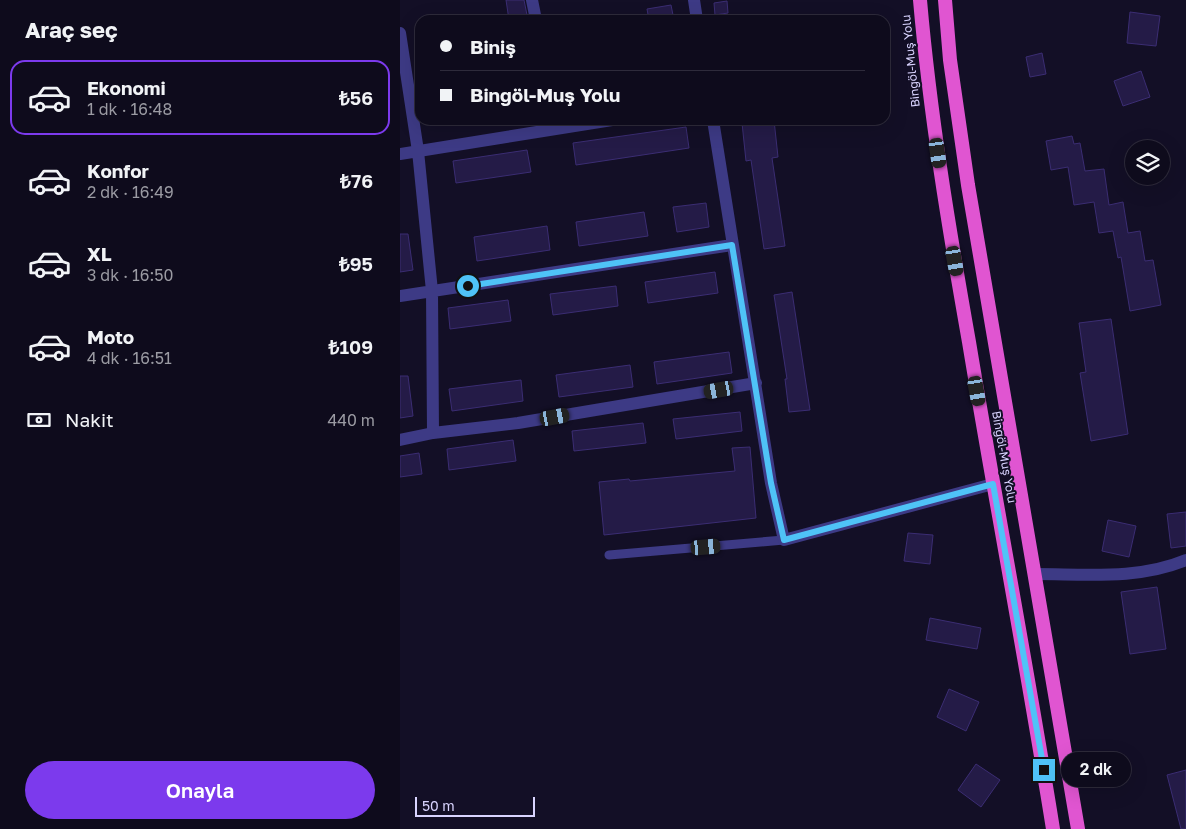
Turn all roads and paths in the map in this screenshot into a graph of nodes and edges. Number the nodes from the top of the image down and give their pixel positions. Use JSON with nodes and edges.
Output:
{"nodes":[{"id":1,"x":532,"y":0,"type":"edge"},
{"id":2,"x":694,"y":0,"type":"edge"},
{"id":3,"x":920,"y":0,"type":"edge"},
{"id":4,"x":945,"y":0,"type":"edge"},
{"id":5,"x":535,"y":15,"type":"edge"},
{"id":6,"x":696,"y":15,"type":"edge"},
{"id":7,"x":400,"y":33,"type":"edge"},
{"id":8,"x":401,"y":50,"type":"edge"},
{"id":9,"x":553,"y":125,"type":"edge"},
{"id":10,"x":713,"y":125,"type":"edge"},
{"id":11,"x":418,"y":151,"type":"junction"},
{"id":12,"x":400,"y":154,"type":"edge"},
{"id":13,"x":732,"y":245,"type":"junction"},
{"id":14,"x":432,"y":291,"type":"junction"},
{"id":15,"x":400,"y":296,"type":"edge"},
{"id":16,"x":756,"y":383,"type":"junction"},
{"id":17,"x":434,"y":433,"type":"junction"},
{"id":18,"x":400,"y":440,"type":"edge"},
{"id":19,"x":993,"y":484,"type":"junction"},
{"id":20,"x":784,"y":540,"type":"junction"},
{"id":21,"x":609,"y":555,"type":"dead end"},
{"id":22,"x":1186,"y":560,"type":"edge"},
{"id":23,"x":1035,"y":574,"type":"junction"},
{"id":24,"x":1053,"y":829,"type":"edge"},
{"id":25,"x":1078,"y":829,"type":"edge"}],
"edges":[{"from":1,"to":5,"type":"street"},
{"from":2,"to":6,"type":"street"},
{"from":3,"to":19,"type":"highway","name":"Bingöl-Muş Yolu"},
{"from":4,"to":23,"type":"highway","name":"Bingöl-Muş Yolu"},
{"from":7,"to":8,"type":"street"},
{"from":8,"to":11,"type":"street"},
{"from":9,"to":11,"type":"street"},
{"from":10,"to":13,"type":"street"},
{"from":11,"to":12,"type":"street"},
{"from":11,"to":14,"type":"street"},
{"from":13,"to":14,"type":"street"},
{"from":13,"to":16,"type":"street"},
{"from":14,"to":15,"type":"street"},
{"from":14,"to":17,"type":"street"},
{"from":16,"to":17,"type":"street"},
{"from":16,"to":20,"type":"street"},
{"from":17,"to":18,"type":"street"},
{"from":19,"to":20,"type":"street"},
{"from":19,"to":24,"type":"highway","name":"Bingöl-Muş Yolu"},
{"from":20,"to":21,"type":"lane"},
{"from":22,"to":23,"type":"street"},
{"from":23,"to":25,"type":"highway","name":"Bingöl-Muş Yolu"}]}
